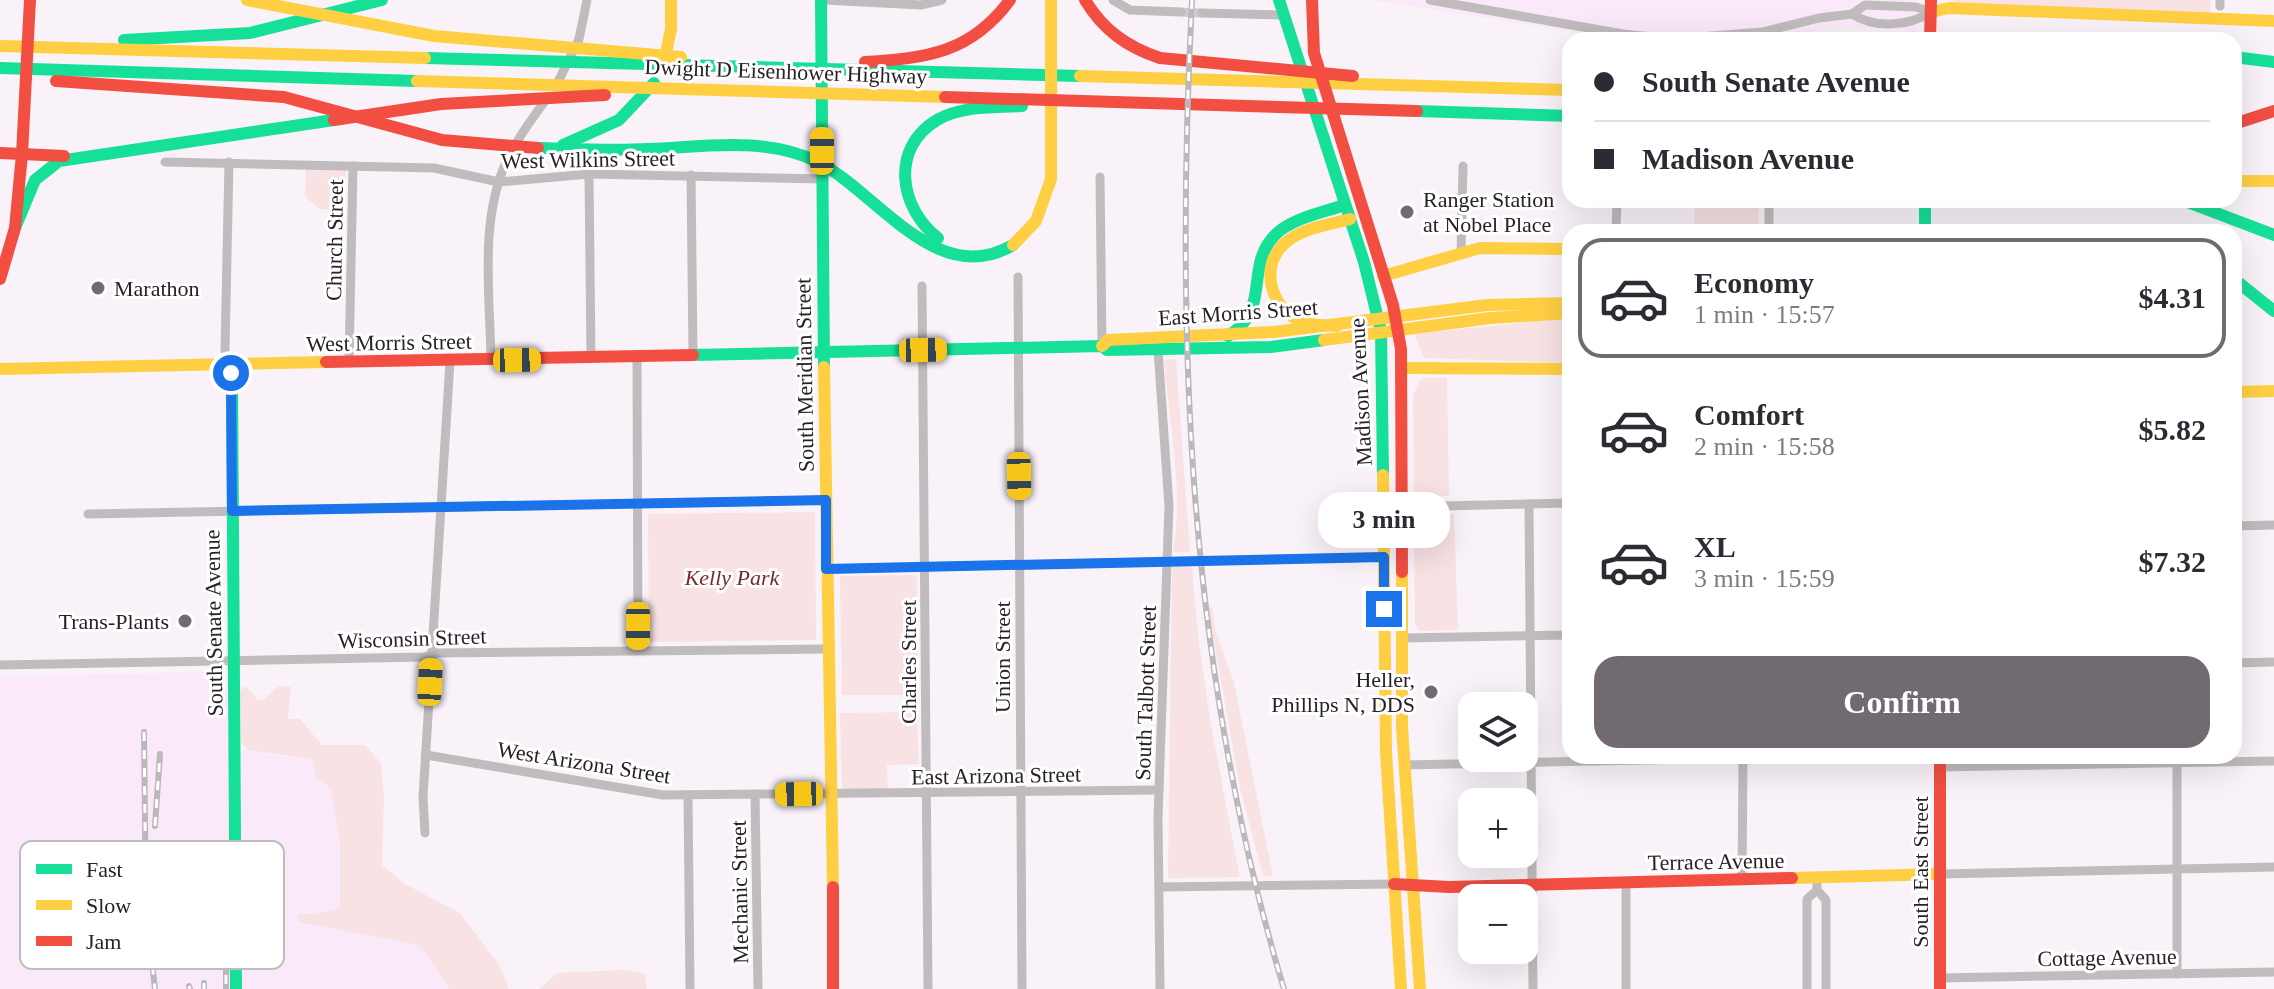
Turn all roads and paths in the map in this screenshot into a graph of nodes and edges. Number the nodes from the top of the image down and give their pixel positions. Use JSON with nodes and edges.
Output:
{"nodes":[{"id":1,"x":30,"y":0,"type":"edge"},
{"id":2,"x":247,"y":0,"type":"edge"},
{"id":3,"x":382,"y":0,"type":"edge"},
{"id":4,"x":587,"y":0,"type":"edge"},
{"id":5,"x":671,"y":0,"type":"edge"},
{"id":6,"x":823,"y":0,"type":"edge"},
{"id":7,"x":942,"y":0,"type":"edge"},
{"id":8,"x":1010,"y":0,"type":"edge"},
{"id":9,"x":1041,"y":0,"type":"edge"},
{"id":10,"x":1051,"y":0,"type":"edge"},
{"id":11,"x":1085,"y":0,"type":"edge"},
{"id":12,"x":1279,"y":0,"type":"edge"},
{"id":13,"x":1312,"y":0,"type":"edge"},
{"id":14,"x":1430,"y":0,"type":"edge"},
{"id":15,"x":1114,"y":1,"type":"edge"},
{"id":16,"x":921,"y":2,"type":"edge"},
{"id":17,"x":1931,"y":6,"type":"edge"},
{"id":18,"x":1181,"y":12,"type":"tunnel mouth"},
{"id":19,"x":1202,"y":13,"type":"tunnel mouth"},
{"id":20,"x":1852,"y":14,"type":"junction"},
{"id":21,"x":1284,"y":15,"type":"junction"},
{"id":22,"x":2274,"y":21,"type":"edge"},
{"id":23,"x":1624,"y":32,"type":"edge"},
{"id":24,"x":1761,"y":32,"type":"edge"},
{"id":25,"x":1930,"y":32,"type":"edge"},
{"id":26,"x":0,"y":44,"type":"edge"},
{"id":27,"x":154,"y":45,"type":"junction"},
{"id":28,"x":2242,"y":58,"type":"edge"},
{"id":29,"x":639,"y":59,"type":"junction"},
{"id":30,"x":2274,"y":62,"type":"edge"},
{"id":31,"x":862,"y":67,"type":"junction"},
{"id":32,"x":0,"y":69,"type":"edge"},
{"id":33,"x":1363,"y":81,"type":"junction"},
{"id":34,"x":622,"y":90,"type":"junction"},
{"id":35,"x":1562,"y":90,"type":"edge"},
{"id":36,"x":1020,"y":102,"type":"junction"},
{"id":37,"x":2274,"y":111,"type":"edge"},
{"id":38,"x":1562,"y":116,"type":"edge"},
{"id":39,"x":2242,"y":121,"type":"edge"},
{"id":40,"x":554,"y":148,"type":"junction"},
{"id":41,"x":0,"y":153,"type":"edge"},
{"id":42,"x":22,"y":154,"type":"junction"},
{"id":43,"x":93,"y":155,"type":"junction"},
{"id":44,"x":165,"y":162,"type":"dead end"},
{"id":45,"x":229,"y":162,"type":"junction"},
{"id":46,"x":353,"y":166,"type":"junction"},
{"id":47,"x":1463,"y":166,"type":"dead end"},
{"id":48,"x":589,"y":174,"type":"junction"},
{"id":49,"x":691,"y":175,"type":"junction"},
{"id":50,"x":1100,"y":177,"type":"dead end"},
{"id":51,"x":822,"y":179,"type":"junction"},
{"id":52,"x":2242,"y":181,"type":"edge"},
{"id":53,"x":2274,"y":181,"type":"edge"},
{"id":54,"x":499,"y":182,"type":"junction"},
{"id":55,"x":1344,"y":205,"type":"junction"},
{"id":56,"x":2203,"y":208,"type":"edge"},
{"id":57,"x":1350,"y":219,"type":"junction"},
{"id":58,"x":15,"y":228,"type":"junction"},
{"id":59,"x":2274,"y":235,"type":"edge"},
{"id":60,"x":1562,"y":249,"type":"edge"},
{"id":61,"x":1461,"y":252,"type":"junction"},
{"id":62,"x":1383,"y":276,"type":"junction"},
{"id":63,"x":1018,"y":277,"type":"dead end"},
{"id":64,"x":0,"y":279,"type":"edge"},
{"id":65,"x":2242,"y":285,"type":"edge"},
{"id":66,"x":922,"y":286,"type":"dead end"},
{"id":67,"x":1562,"y":303,"type":"edge"},
{"id":68,"x":2274,"y":311,"type":"edge"},
{"id":69,"x":1562,"y":314,"type":"edge"},
{"id":70,"x":1337,"y":326,"type":"junction"},
{"id":71,"x":1228,"y":336,"type":"junction"},
{"id":72,"x":1102,"y":346,"type":"junction"},
{"id":73,"x":1018,"y":348,"type":"junction"},
{"id":74,"x":923,"y":350,"type":"junction"},
{"id":75,"x":1158,"y":350,"type":"junction"},
{"id":76,"x":827,"y":352,"type":"junction"},
{"id":77,"x":693,"y":356,"type":"junction"},
{"id":78,"x":637,"y":357,"type":"junction"},
{"id":79,"x":591,"y":358,"type":"junction"},
{"id":80,"x":491,"y":360,"type":"junction"},
{"id":81,"x":450,"y":361,"type":"junction"},
{"id":82,"x":349,"y":363,"type":"junction"},
{"id":83,"x":229,"y":365,"type":"junction"},
{"id":84,"x":1401,"y":368,"type":"junction"},
{"id":85,"x":0,"y":369,"type":"edge"},
{"id":86,"x":1562,"y":369,"type":"edge"},
{"id":87,"x":2274,"y":391,"type":"edge"},
{"id":88,"x":2242,"y":392,"type":"edge"},
{"id":89,"x":826,"y":500,"type":"junction"},
{"id":90,"x":1562,"y":503,"type":"edge"},
{"id":91,"x":638,"y":504,"type":"junction"},
{"id":92,"x":1529,"y":504,"type":"junction"},
{"id":93,"x":440,"y":507,"type":"junction"},
{"id":94,"x":1402,"y":507,"type":"junction"},
{"id":95,"x":232,"y":511,"type":"junction"},
{"id":96,"x":88,"y":514,"type":"dead end"},
{"id":97,"x":2274,"y":525,"type":"edge"},
{"id":98,"x":2242,"y":526,"type":"edge"},
{"id":99,"x":1384,"y":557,"type":"junction"},
{"id":100,"x":1167,"y":562,"type":"junction"},
{"id":101,"x":1019,"y":564,"type":"junction"},
{"id":102,"x":926,"y":567,"type":"junction"},
{"id":103,"x":826,"y":569,"type":"junction"},
{"id":104,"x":1562,"y":635,"type":"edge"},
{"id":105,"x":1532,"y":636,"type":"junction"},
{"id":106,"x":1402,"y":638,"type":"junction"},
{"id":107,"x":826,"y":649,"type":"junction"},
{"id":108,"x":638,"y":650,"type":"junction"},
{"id":109,"x":432,"y":654,"type":"junction"},
{"id":110,"x":234,"y":661,"type":"junction"},
{"id":111,"x":2274,"y":662,"type":"edge"},
{"id":112,"x":2242,"y":663,"type":"edge"},
{"id":113,"x":0,"y":665,"type":"edge"},
{"id":114,"x":1532,"y":692,"type":"edge"},
{"id":115,"x":426,"y":755,"type":"junction"},
{"id":116,"x":2242,"y":760,"type":"edge"},
{"id":117,"x":1562,"y":761,"type":"edge"},
{"id":118,"x":2274,"y":761,"type":"edge"},
{"id":119,"x":1538,"y":762,"type":"edge"},
{"id":120,"x":1458,"y":764,"type":"edge"},
{"id":121,"x":1743,"y":764,"type":"edge"},
{"id":122,"x":1940,"y":764,"type":"edge"},
{"id":123,"x":2177,"y":764,"type":"edge"},
{"id":124,"x":1404,"y":765,"type":"junction"},
{"id":125,"x":1532,"y":772,"type":"edge"},
{"id":126,"x":1159,"y":790,"type":"junction"},
{"id":127,"x":1021,"y":792,"type":"junction"},
{"id":128,"x":755,"y":794,"type":"junction"},
{"id":129,"x":833,"y":794,"type":"junction"},
{"id":130,"x":928,"y":794,"type":"junction"},
{"id":131,"x":688,"y":795,"type":"junction"},
{"id":132,"x":425,"y":833,"type":"dead end"},
{"id":133,"x":235,"y":841,"type":"edge"},
{"id":134,"x":2274,"y":867,"type":"edge"},
{"id":135,"x":2177,"y":868,"type":"junction"},
{"id":136,"x":1940,"y":874,"type":"junction"},
{"id":137,"x":1742,"y":880,"type":"junction"},
{"id":138,"x":1626,"y":883,"type":"junction"},
{"id":139,"x":1394,"y":884,"type":"junction"},
{"id":140,"x":1532,"y":884,"type":"edge"},
{"id":141,"x":1817,"y":884,"type":"junction"},
{"id":142,"x":1538,"y":885,"type":"edge"},
{"id":143,"x":1412,"y":886,"type":"junction"},
{"id":144,"x":1458,"y":886,"type":"edge"},
{"id":145,"x":1159,"y":887,"type":"junction"},
{"id":146,"x":1533,"y":964,"type":"edge"},
{"id":147,"x":236,"y":969,"type":"edge"},
{"id":148,"x":2274,"y":972,"type":"edge"},
{"id":149,"x":2177,"y":974,"type":"junction"},
{"id":150,"x":1940,"y":984,"type":"edge"},
{"id":151,"x":236,"y":989,"type":"edge"},
{"id":152,"x":690,"y":989,"type":"edge"},
{"id":153,"x":758,"y":989,"type":"edge"},
{"id":154,"x":833,"y":989,"type":"edge"},
{"id":155,"x":928,"y":989,"type":"edge"},
{"id":156,"x":1022,"y":989,"type":"edge"},
{"id":157,"x":1160,"y":989,"type":"edge"},
{"id":158,"x":1401,"y":989,"type":"edge"},
{"id":159,"x":1420,"y":989,"type":"edge"},
{"id":160,"x":1533,"y":989,"type":"edge"},
{"id":161,"x":1626,"y":989,"type":"edge"},
{"id":162,"x":1807,"y":989,"type":"edge"},
{"id":163,"x":1826,"y":989,"type":"edge"}],
"edges":[{"from":1,"to":42,"type":"main road"},
{"from":2,"to":29,"type":"main road"},
{"from":3,"to":27,"type":"main road"},
{"from":4,"to":54,"type":"street"},
{"from":5,"to":40,"type":"main road"},
{"from":6,"to":16,"type":"street"},
{"from":6,"to":51,"type":"main road","name":"South Meridian Street"},
{"from":7,"to":16,"type":"street"},
{"from":8,"to":31,"type":"main road"},
{"from":9,"to":36,"type":"main road"},
{"from":10,"to":40,"type":"main road"},
{"from":11,"to":33,"type":"main road"},
{"from":12,"to":21,"type":"main road","name":"Madison Avenue"},
{"from":13,"to":62,"type":"main road","name":"Madison Avenue"},
{"from":14,"to":23,"type":"street"},
{"from":15,"to":18,"type":"street"},
{"from":17,"to":20,"type":"street"},
{"from":17,"to":20,"type":"street"},
{"from":17,"to":22,"type":"main road"},
{"from":17,"to":25,"type":"main road"},
{"from":19,"to":21,"type":"street"},
{"from":20,"to":24,"type":"street"},
{"from":21,"to":55,"type":"main road","name":"Madison Avenue"},
{"from":26,"to":27,"type":"main road","name":"Dwight D Eisenhower Highway"},
{"from":27,"to":29,"type":"main road","name":"Dwight D Eisenhower Highway"},
{"from":28,"to":30,"type":"main road"},
{"from":29,"to":31,"type":"main road","name":"Dwight D Eisenhower Highway"},
{"from":31,"to":33,"type":"main road","name":"Dwight D Eisenhower Highway"},
{"from":32,"to":34,"type":"main road","name":"Dwight D Eisenhower Highway"},
{"from":32,"to":40,"type":"main road"},
{"from":33,"to":35,"type":"main road"},
{"from":34,"to":36,"type":"main road","name":"Dwight D Eisenhower Highway"},
{"from":34,"to":43,"type":"main road"},
{"from":36,"to":38,"type":"main road"},
{"from":37,"to":39,"type":"main road"},
{"from":41,"to":42,"type":"main road"},
{"from":42,"to":43,"type":"main road"},
{"from":42,"to":58,"type":"main road"},
{"from":43,"to":58,"type":"main road"},
{"from":44,"to":45,"type":"street","name":"West Wilkins Street"},
{"from":45,"to":46,"type":"street","name":"West Wilkins Street"},
{"from":45,"to":83,"type":"street","name":"South Senate Avenue"},
{"from":46,"to":54,"type":"street","name":"West Wilkins Street"},
{"from":46,"to":82,"type":"street","name":"Church Street"},
{"from":47,"to":61,"type":"street"},
{"from":48,"to":49,"type":"street","name":"West Wilkins Street"},
{"from":48,"to":54,"type":"street","name":"West Wilkins Street"},
{"from":48,"to":79,"type":"street"},
{"from":49,"to":51,"type":"street","name":"West Wilkins Street"},
{"from":49,"to":77,"type":"street"},
{"from":50,"to":72,"type":"street"},
{"from":51,"to":76,"type":"main road","name":"South Meridian Street"},
{"from":52,"to":53,"type":"main road"},
{"from":54,"to":80,"type":"street"},
{"from":55,"to":57,"type":"main road","name":"Madison Avenue"},
{"from":55,"to":71,"type":"main road"},
{"from":56,"to":59,"type":"main road"},
{"from":57,"to":70,"type":"main road"},
{"from":57,"to":99,"type":"main road","name":"Madison Avenue"},
{"from":58,"to":64,"type":"main road"},
{"from":60,"to":61,"type":"main road"},
{"from":61,"to":62,"type":"main road"},
{"from":62,"to":84,"type":"main road","name":"Madison Avenue"},
{"from":63,"to":73,"type":"street","name":"Union Street"},
{"from":65,"to":68,"type":"main road"},
{"from":66,"to":74,"type":"street","name":"Charles Street"},
{"from":67,"to":70,"type":"main road","name":"East Morris Street"},
{"from":69,"to":75,"type":"main road","name":"East Morris Street"},
{"from":70,"to":71,"type":"main road","name":"East Morris Street"},
{"from":71,"to":72,"type":"main road","name":"East Morris Street"},
{"from":72,"to":73,"type":"main road","name":"East Morris Street"},
{"from":72,"to":75,"type":"main road","name":"East Morris Street"},
{"from":73,"to":74,"type":"main road","name":"East Morris Street"},
{"from":73,"to":101,"type":"street","name":"Union Street"},
{"from":74,"to":76,"type":"main road","name":"East Morris Street"},
{"from":74,"to":102,"type":"street","name":"Charles Street"},
{"from":75,"to":100,"type":"street","name":"South Talbott Street"},
{"from":76,"to":77,"type":"main road","name":"West Morris Street"},
{"from":76,"to":89,"type":"main road","name":"South Meridian Street"},
{"from":77,"to":78,"type":"main road","name":"West Morris Street"},
{"from":78,"to":79,"type":"main road","name":"West Morris Street"},
{"from":78,"to":91,"type":"street"},
{"from":79,"to":80,"type":"main road","name":"West Morris Street"},
{"from":80,"to":81,"type":"main road","name":"West Morris Street"},
{"from":81,"to":82,"type":"main road","name":"West Morris Street"},
{"from":81,"to":93,"type":"street"},
{"from":82,"to":83,"type":"main road","name":"West Morris Street"},
{"from":83,"to":85,"type":"main road","name":"West Morris Street"},
{"from":83,"to":95,"type":"main road","name":"South Senate Avenue"},
{"from":84,"to":86,"type":"main road"},
{"from":84,"to":94,"type":"main road","name":"Madison Avenue"},
{"from":87,"to":88,"type":"main road"},
{"from":89,"to":91,"type":"street"},
{"from":89,"to":103,"type":"main road","name":"South Meridian Street"},
{"from":90,"to":92,"type":"street"},
{"from":91,"to":93,"type":"street"},
{"from":91,"to":108,"type":"street"},
{"from":92,"to":94,"type":"street"},
{"from":92,"to":105,"type":"street"},
{"from":93,"to":95,"type":"street"},
{"from":93,"to":109,"type":"street"},
{"from":94,"to":106,"type":"main road","name":"Madison Avenue"},
{"from":95,"to":96,"type":"street"},
{"from":95,"to":110,"type":"main road","name":"South Senate Avenue"},
{"from":97,"to":98,"type":"street"},
{"from":99,"to":100,"type":"street"},
{"from":99,"to":139,"type":"main road","name":"Madison Avenue"},
{"from":100,"to":101,"type":"street"},
{"from":100,"to":126,"type":"street","name":"South Talbott Street"},
{"from":101,"to":102,"type":"street"},
{"from":101,"to":127,"type":"street","name":"Union Street"},
{"from":102,"to":103,"type":"street"},
{"from":102,"to":130,"type":"street","name":"Charles Street"},
{"from":103,"to":107,"type":"main road","name":"South Meridian Street"},
{"from":104,"to":105,"type":"street"},
{"from":105,"to":106,"type":"street"},
{"from":105,"to":114,"type":"street"},
{"from":106,"to":124,"type":"main road","name":"Madison Avenue"},
{"from":107,"to":108,"type":"street","name":"Wisconsin Street"},
{"from":107,"to":129,"type":"main road","name":"South Meridian Street"},
{"from":108,"to":109,"type":"street","name":"Wisconsin Street"},
{"from":109,"to":110,"type":"street","name":"Wisconsin Street"},
{"from":109,"to":115,"type":"street"},
{"from":110,"to":113,"type":"street","name":"Wisconsin Street"},
{"from":110,"to":133,"type":"main road","name":"South Senate Avenue"},
{"from":111,"to":112,"type":"street"},
{"from":115,"to":131,"type":"street","name":"West Arizona Street"},
{"from":115,"to":132,"type":"street"},
{"from":116,"to":118,"type":"street"},
{"from":117,"to":119,"type":"street"},
{"from":120,"to":124,"type":"street"},
{"from":121,"to":137,"type":"street"},
{"from":122,"to":136,"type":"main road","name":"South East Street"},
{"from":123,"to":135,"type":"street"},
{"from":124,"to":143,"type":"main road","name":"Madison Avenue"},
{"from":125,"to":140,"type":"street"},
{"from":126,"to":127,"type":"street","name":"East Arizona Street"},
{"from":126,"to":145,"type":"street","name":"South Talbott Street"},
{"from":127,"to":130,"type":"street","name":"East Arizona Street"},
{"from":127,"to":156,"type":"street","name":"Union Street"},
{"from":128,"to":129,"type":"street","name":"West Arizona Street"},
{"from":128,"to":131,"type":"street","name":"West Arizona Street"},
{"from":128,"to":153,"type":"street","name":"Mechanic Street"},
{"from":129,"to":130,"type":"street","name":"East Arizona Street"},
{"from":129,"to":154,"type":"main road","name":"South Meridian Street"},
{"from":130,"to":155,"type":"street","name":"Charles Street"},
{"from":131,"to":152,"type":"street"},
{"from":134,"to":135,"type":"street","name":"Terrace Avenue"},
{"from":135,"to":136,"type":"street","name":"Terrace Avenue"},
{"from":135,"to":149,"type":"street"},
{"from":136,"to":141,"type":"main road","name":"Terrace Avenue"},
{"from":136,"to":150,"type":"main road","name":"South East Street"},
{"from":137,"to":138,"type":"main road","name":"Terrace Avenue"},
{"from":137,"to":141,"type":"main road","name":"Terrace Avenue"},
{"from":138,"to":142,"type":"main road","name":"Terrace Avenue"},
{"from":138,"to":161,"type":"street"},
{"from":139,"to":143,"type":"main road","name":"Terrace Avenue"},
{"from":139,"to":145,"type":"street","name":"Terrace Avenue"},
{"from":139,"to":158,"type":"main road","name":"Madison Avenue"},
{"from":141,"to":162,"type":"street"},
{"from":141,"to":163,"type":"street"},
{"from":143,"to":144,"type":"main road","name":"Terrace Avenue"},
{"from":143,"to":159,"type":"main road","name":"Madison Avenue"},
{"from":145,"to":157,"type":"street","name":"South Talbott Street"},
{"from":146,"to":160,"type":"street"},
{"from":147,"to":151,"type":"main road","name":"South Senate Avenue"},
{"from":148,"to":149,"type":"street","name":"Cottage Avenue"},
{"from":149,"to":150,"type":"street","name":"Cottage Avenue"}]}
